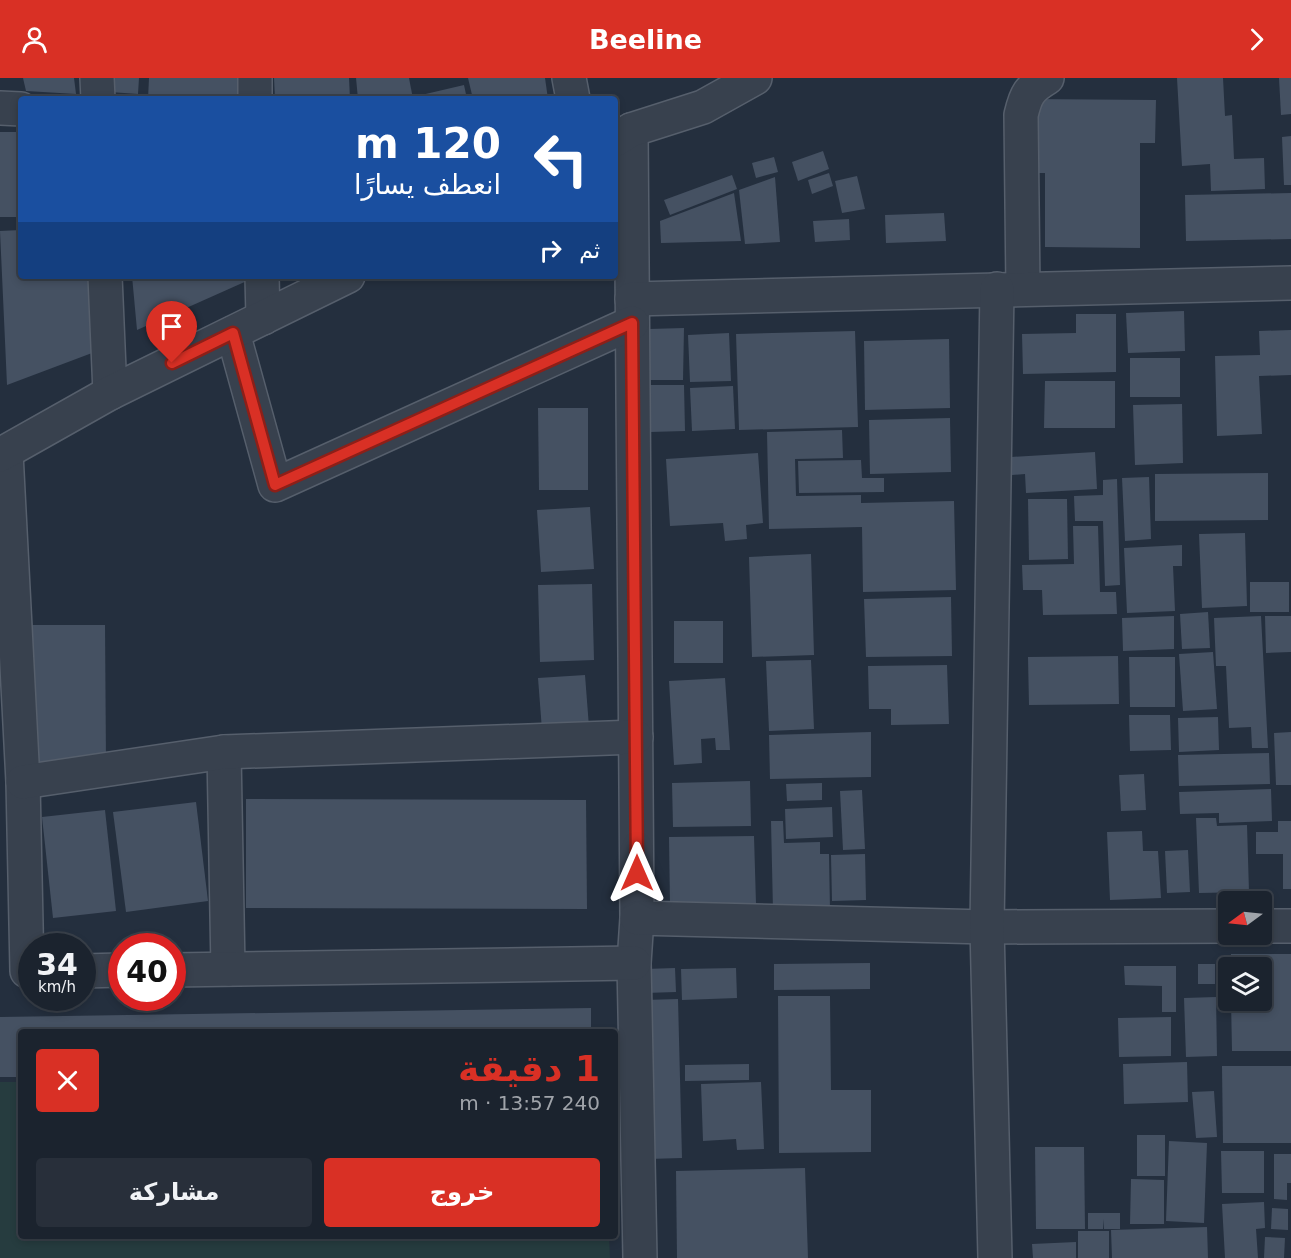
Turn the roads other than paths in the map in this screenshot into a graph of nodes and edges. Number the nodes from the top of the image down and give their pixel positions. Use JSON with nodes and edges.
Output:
{"nodes":[{"id":1,"x":97,"y":78,"type":"edge"},
{"id":2,"x":255,"y":78,"type":"edge"},
{"id":3,"x":569,"y":78,"type":"edge"},
{"id":4,"x":755,"y":78,"type":"edge"},
{"id":5,"x":1047,"y":78,"type":"edge"},
{"id":6,"x":98,"y":96,"type":"edge"},
{"id":7,"x":255,"y":96,"type":"edge"},
{"id":8,"x":572,"y":96,"type":"edge"},
{"id":9,"x":0,"y":108,"type":"edge"},
{"id":10,"x":18,"y":109,"type":"edge"},
{"id":11,"x":623,"y":135,"type":"edge"},
{"id":12,"x":105,"y":279,"type":"edge"},
{"id":13,"x":262,"y":279,"type":"edge"},
{"id":14,"x":342,"y":279,"type":"edge"},
{"id":15,"x":1291,"y":283,"type":"edge"},
{"id":16,"x":1010,"y":289,"type":"junction"},
{"id":17,"x":632,"y":311,"type":"junction"},
{"id":18,"x":263,"y":318,"type":"junction"},
{"id":19,"x":233,"y":333,"type":"junction"},
{"id":20,"x":110,"y":393,"type":"junction"},
{"id":21,"x":3,"y":454,"type":"edge"},
{"id":22,"x":636,"y":737,"type":"junction"},
{"id":23,"x":224,"y":752,"type":"junction"},
{"id":24,"x":23,"y":782,"type":"junction"},
{"id":25,"x":637,"y":918,"type":"junction"},
{"id":26,"x":1218,"y":926,"type":"edge"},
{"id":27,"x":1272,"y":926,"type":"edge"},
{"id":28,"x":1291,"y":926,"type":"edge"},
{"id":29,"x":987,"y":927,"type":"junction"},
{"id":30,"x":20,"y":933,"type":"edge"},
{"id":31,"x":634,"y":963,"type":"junction"},
{"id":32,"x":186,"y":969,"type":"edge"},
{"id":33,"x":228,"y":969,"type":"junction"},
{"id":34,"x":640,"y":1258,"type":"edge"},
{"id":35,"x":995,"y":1258,"type":"edge"}],
"edges":[{"from":1,"to":6,"type":"street"},
{"from":2,"to":7,"type":"street"},
{"from":3,"to":8,"type":"street"},
{"from":4,"to":11,"type":"street"},
{"from":5,"to":16,"type":"street"},
{"from":9,"to":10,"type":"street"},
{"from":11,"to":17,"type":"street"},
{"from":12,"to":20,"type":"street"},
{"from":13,"to":18,"type":"street"},
{"from":14,"to":18,"type":"street"},
{"from":15,"to":16,"type":"street"},
{"from":16,"to":17,"type":"street"},
{"from":16,"to":29,"type":"street"},
{"from":17,"to":19,"type":"street"},
{"from":17,"to":22,"type":"street"},
{"from":18,"to":19,"type":"street"},
{"from":19,"to":20,"type":"street"},
{"from":20,"to":21,"type":"street"},
{"from":21,"to":24,"type":"street"},
{"from":22,"to":23,"type":"street"},
{"from":22,"to":25,"type":"street"},
{"from":23,"to":24,"type":"street"},
{"from":23,"to":33,"type":"street"},
{"from":24,"to":30,"type":"street"},
{"from":25,"to":29,"type":"street"},
{"from":25,"to":31,"type":"street"},
{"from":26,"to":29,"type":"street"},
{"from":27,"to":28,"type":"street"},
{"from":29,"to":35,"type":"street"},
{"from":31,"to":33,"type":"street"},
{"from":31,"to":34,"type":"street"},
{"from":32,"to":33,"type":"street"}]}
